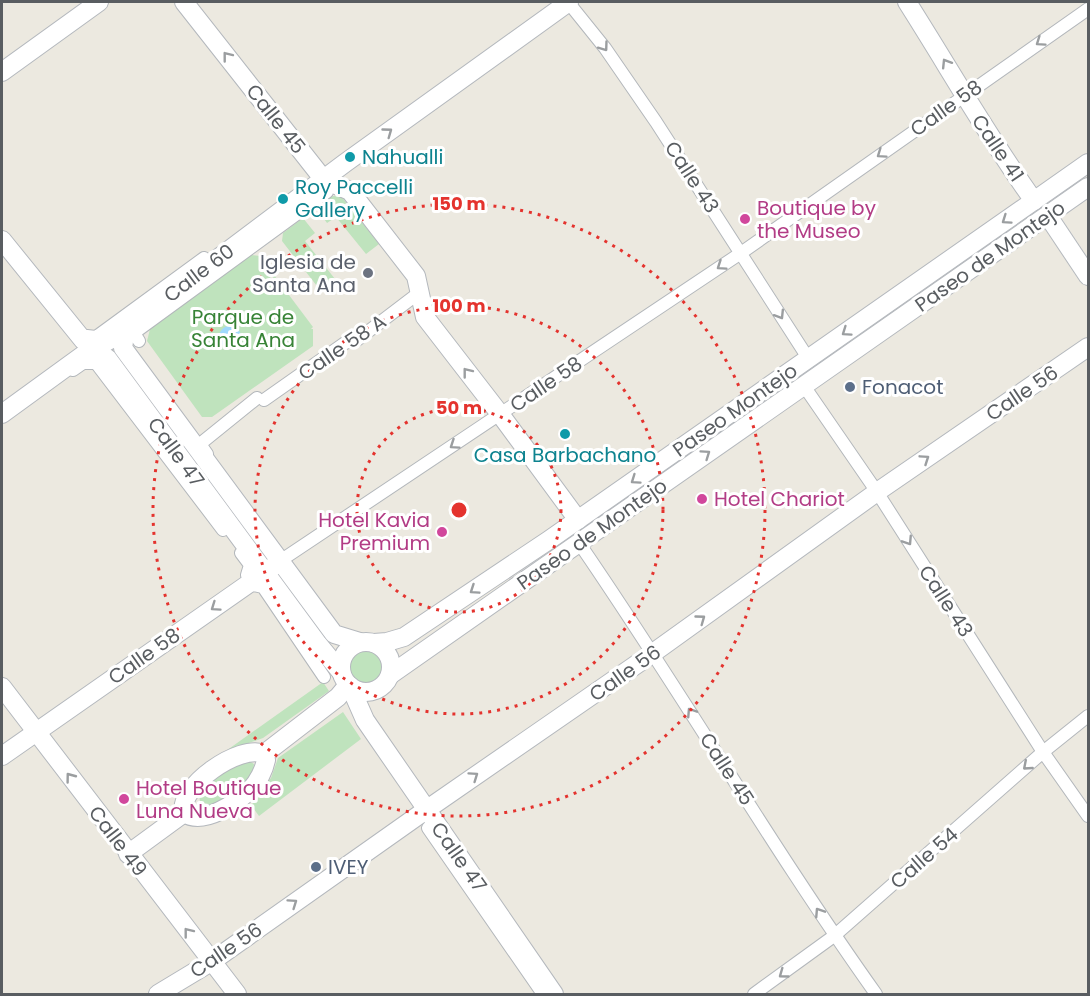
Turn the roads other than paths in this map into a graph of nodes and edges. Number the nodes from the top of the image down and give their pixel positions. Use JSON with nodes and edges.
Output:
{"nodes":[{"id":1,"x":99,"y":2,"type":"edge"},
{"id":2,"x":184,"y":2,"type":"edge"},
{"id":3,"x":568,"y":2,"type":"edge"},
{"id":4,"x":907,"y":2,"type":"edge"},
{"id":5,"x":1089,"y":9,"type":"edge"},
{"id":6,"x":2,"y":72,"type":"edge"},
{"id":7,"x":964,"y":95,"type":"junction"},
{"id":8,"x":1089,"y":163,"type":"edge"},
{"id":9,"x":320,"y":181,"type":"junction"},
{"id":10,"x":1089,"y":187,"type":"edge"},
{"id":11,"x":1034,"y":201,"type":"junction"},
{"id":12,"x":1048,"y":216,"type":"junction"},
{"id":13,"x":2,"y":240,"type":"edge"},
{"id":14,"x":741,"y":253,"type":"junction"},
{"id":15,"x":1089,"y":276,"type":"edge"},
{"id":16,"x":420,"y":292,"type":"junction"},
{"id":17,"x":132,"y":334,"type":"junction"},
{"id":18,"x":86,"y":343,"type":"junction"},
{"id":19,"x":1089,"y":347,"type":"edge"},
{"id":20,"x":808,"y":358,"type":"junction"},
{"id":21,"x":804,"y":386,"type":"junction"},
{"id":22,"x":2,"y":407,"type":"edge"},
{"id":23,"x":2,"y":414,"type":"edge"},
{"id":24,"x":500,"y":414,"type":"junction"},
{"id":25,"x":2,"y":421,"type":"edge"},
{"id":26,"x":877,"y":492,"type":"junction"},
{"id":27,"x":578,"y":520,"type":"junction"},
{"id":28,"x":252,"y":522,"type":"junction"},
{"id":29,"x":237,"y":534,"type":"junction"},
{"id":30,"x":579,"y":543,"type":"junction"},
{"id":31,"x":279,"y":553,"type":"junction"},
{"id":32,"x":255,"y":577,"type":"junction"},
{"id":33,"x":367,"y":642,"type":"junction"},
{"id":34,"x":654,"y":653,"type":"junction"},
{"id":35,"x":390,"y":675,"type":"junction"},
{"id":36,"x":341,"y":680,"type":"junction"},
{"id":37,"x":2,"y":687,"type":"edge"},
{"id":38,"x":1089,"y":716,"type":"edge"},
{"id":39,"x":36,"y":731,"type":"junction"},
{"id":40,"x":1043,"y":752,"type":"junction"},
{"id":41,"x":264,"y":754,"type":"junction"},
{"id":42,"x":2,"y":756,"type":"edge"},
{"id":43,"x":426,"y":810,"type":"junction"},
{"id":44,"x":184,"y":813,"type":"junction"},
{"id":45,"x":1089,"y":816,"type":"edge"},
{"id":46,"x":443,"y":825,"type":"dead end"},
{"id":47,"x":428,"y":828,"type":"dead end"},
{"id":48,"x":128,"y":854,"type":"junction"},
{"id":49,"x":834,"y":936,"type":"junction"},
{"id":50,"x":211,"y":962,"type":"junction"},
{"id":51,"x":158,"y":994,"type":"edge"},
{"id":52,"x":237,"y":994,"type":"edge"},
{"id":53,"x":543,"y":994,"type":"edge"},
{"id":54,"x":554,"y":994,"type":"edge"},
{"id":55,"x":562,"y":994,"type":"edge"},
{"id":56,"x":754,"y":994,"type":"edge"},
{"id":57,"x":876,"y":994,"type":"edge"}],
"edges":[{"from":1,"to":6,"type":"street"},
{"from":9,"to":2,"type":"street","name":"Calle 45","one_way":true},
{"from":9,"to":3,"type":"street","name":"Calle 60","one_way":true},
{"from":3,"to":14,"type":"street","name":"Calle 43","one_way":true},
{"from":7,"to":4,"type":"street","name":"Calle 41","one_way":true},
{"from":5,"to":7,"type":"street","name":"Calle 58","one_way":true},
{"from":7,"to":11,"type":"street","name":"Calle 41"},
{"from":7,"to":14,"type":"street","name":"Calle 58","one_way":true},
{"from":8,"to":11,"type":"street","name":"Paseo Montejo"},
{"from":9,"to":16,"type":"street","name":"Calle 45"},
{"from":9,"to":17,"type":"street","name":"Calle 60"},
{"from":9,"to":18,"type":"street"},
{"from":10,"to":12,"type":"street","name":"Paseo de Montejo"},
{"from":11,"to":20,"type":"street","name":"Paseo Montejo","one_way":true},
{"from":12,"to":15,"type":"street"},
{"from":12,"to":21,"type":"street","name":"Paseo de Montejo"},
{"from":13,"to":18,"type":"street","name":"Calle 47"},
{"from":14,"to":20,"type":"street","name":"Calle 43","one_way":true},
{"from":14,"to":24,"type":"street","name":"Calle 58","one_way":true},
{"from":24,"to":16,"type":"street","name":"Calle 45","one_way":true},
{"from":16,"to":31,"type":"street","name":"Calle 58 A"},
{"from":17,"to":18,"type":"street","name":"Calle 60"},
{"from":17,"to":28,"type":"street","name":"Calle 47"},
{"from":18,"to":22,"type":"street"},
{"from":18,"to":23,"type":"street","name":"Calle 60"},
{"from":18,"to":29,"type":"street","name":"Calle 47"},
{"from":26,"to":19,"type":"street","name":"Calle 56","one_way":true},
{"from":20,"to":27,"type":"street","name":"Paseo Montejo","one_way":true},
{"from":21,"to":26,"type":"street","name":"Calle 43"},
{"from":30,"to":21,"type":"street","name":"Paseo de Montejo","one_way":true},
{"from":24,"to":27,"type":"street","name":"Calle 45"},
{"from":24,"to":31,"type":"street","name":"Calle 58","one_way":true},
{"from":25,"to":32,"type":"street"},
{"from":34,"to":26,"type":"street","name":"Calle 56","one_way":true},
{"from":26,"to":40,"type":"street","name":"Calle 43","one_way":true},
{"from":27,"to":33,"type":"street","name":"Paseo Montejo","one_way":true},
{"from":28,"to":29,"type":"street"},
{"from":28,"to":31,"type":"street","name":"Calle 47"},
{"from":29,"to":32,"type":"street","name":"Calle 47"},
{"from":30,"to":34,"type":"street","name":"Calle 45"},
{"from":30,"to":35,"type":"street","name":"Paseo de Montejo"},
{"from":31,"to":32,"type":"street","name":"Calle 58"},
{"from":31,"to":33,"type":"street","name":"Calle 47"},
{"from":32,"to":36,"type":"street","name":"Calle 47"},
{"from":32,"to":39,"type":"street","name":"Calle 58","one_way":true},
{"from":33,"to":35,"type":"street"},
{"from":33,"to":36,"type":"street"},
{"from":43,"to":34,"type":"street","name":"Calle 56","one_way":true},
{"from":49,"to":34,"type":"street","name":"Calle 45","one_way":true},
{"from":35,"to":36,"type":"street"},
{"from":36,"to":41,"type":"street"},
{"from":36,"to":43,"type":"street","name":"Calle 47"},
{"from":37,"to":39,"type":"street","name":"Calle 49"},
{"from":38,"to":40,"type":"street","name":"Calle 54"},
{"from":39,"to":42,"type":"street","name":"Calle 58"},
{"from":48,"to":39,"type":"street","name":"Calle 49","one_way":true},
{"from":40,"to":45,"type":"street","name":"Calle 43"},
{"from":40,"to":49,"type":"street","name":"Calle 54","one_way":true},
{"from":41,"to":44,"type":"street"},
{"from":41,"to":44,"type":"street"},
{"from":50,"to":43,"type":"street","name":"Calle 56","one_way":true},
{"from":43,"to":54,"type":"street","name":"Calle 47"},
{"from":44,"to":48,"type":"street"},
{"from":46,"to":55,"type":"street"},
{"from":47,"to":53,"type":"street"},
{"from":50,"to":48,"type":"street","name":"Calle 49","one_way":true},
{"from":49,"to":56,"type":"street","name":"Calle 54","one_way":true},
{"from":49,"to":57,"type":"street","name":"Calle 45"},
{"from":50,"to":51,"type":"street","name":"Calle 56"},
{"from":50,"to":52,"type":"street","name":"Calle 49"}]}
